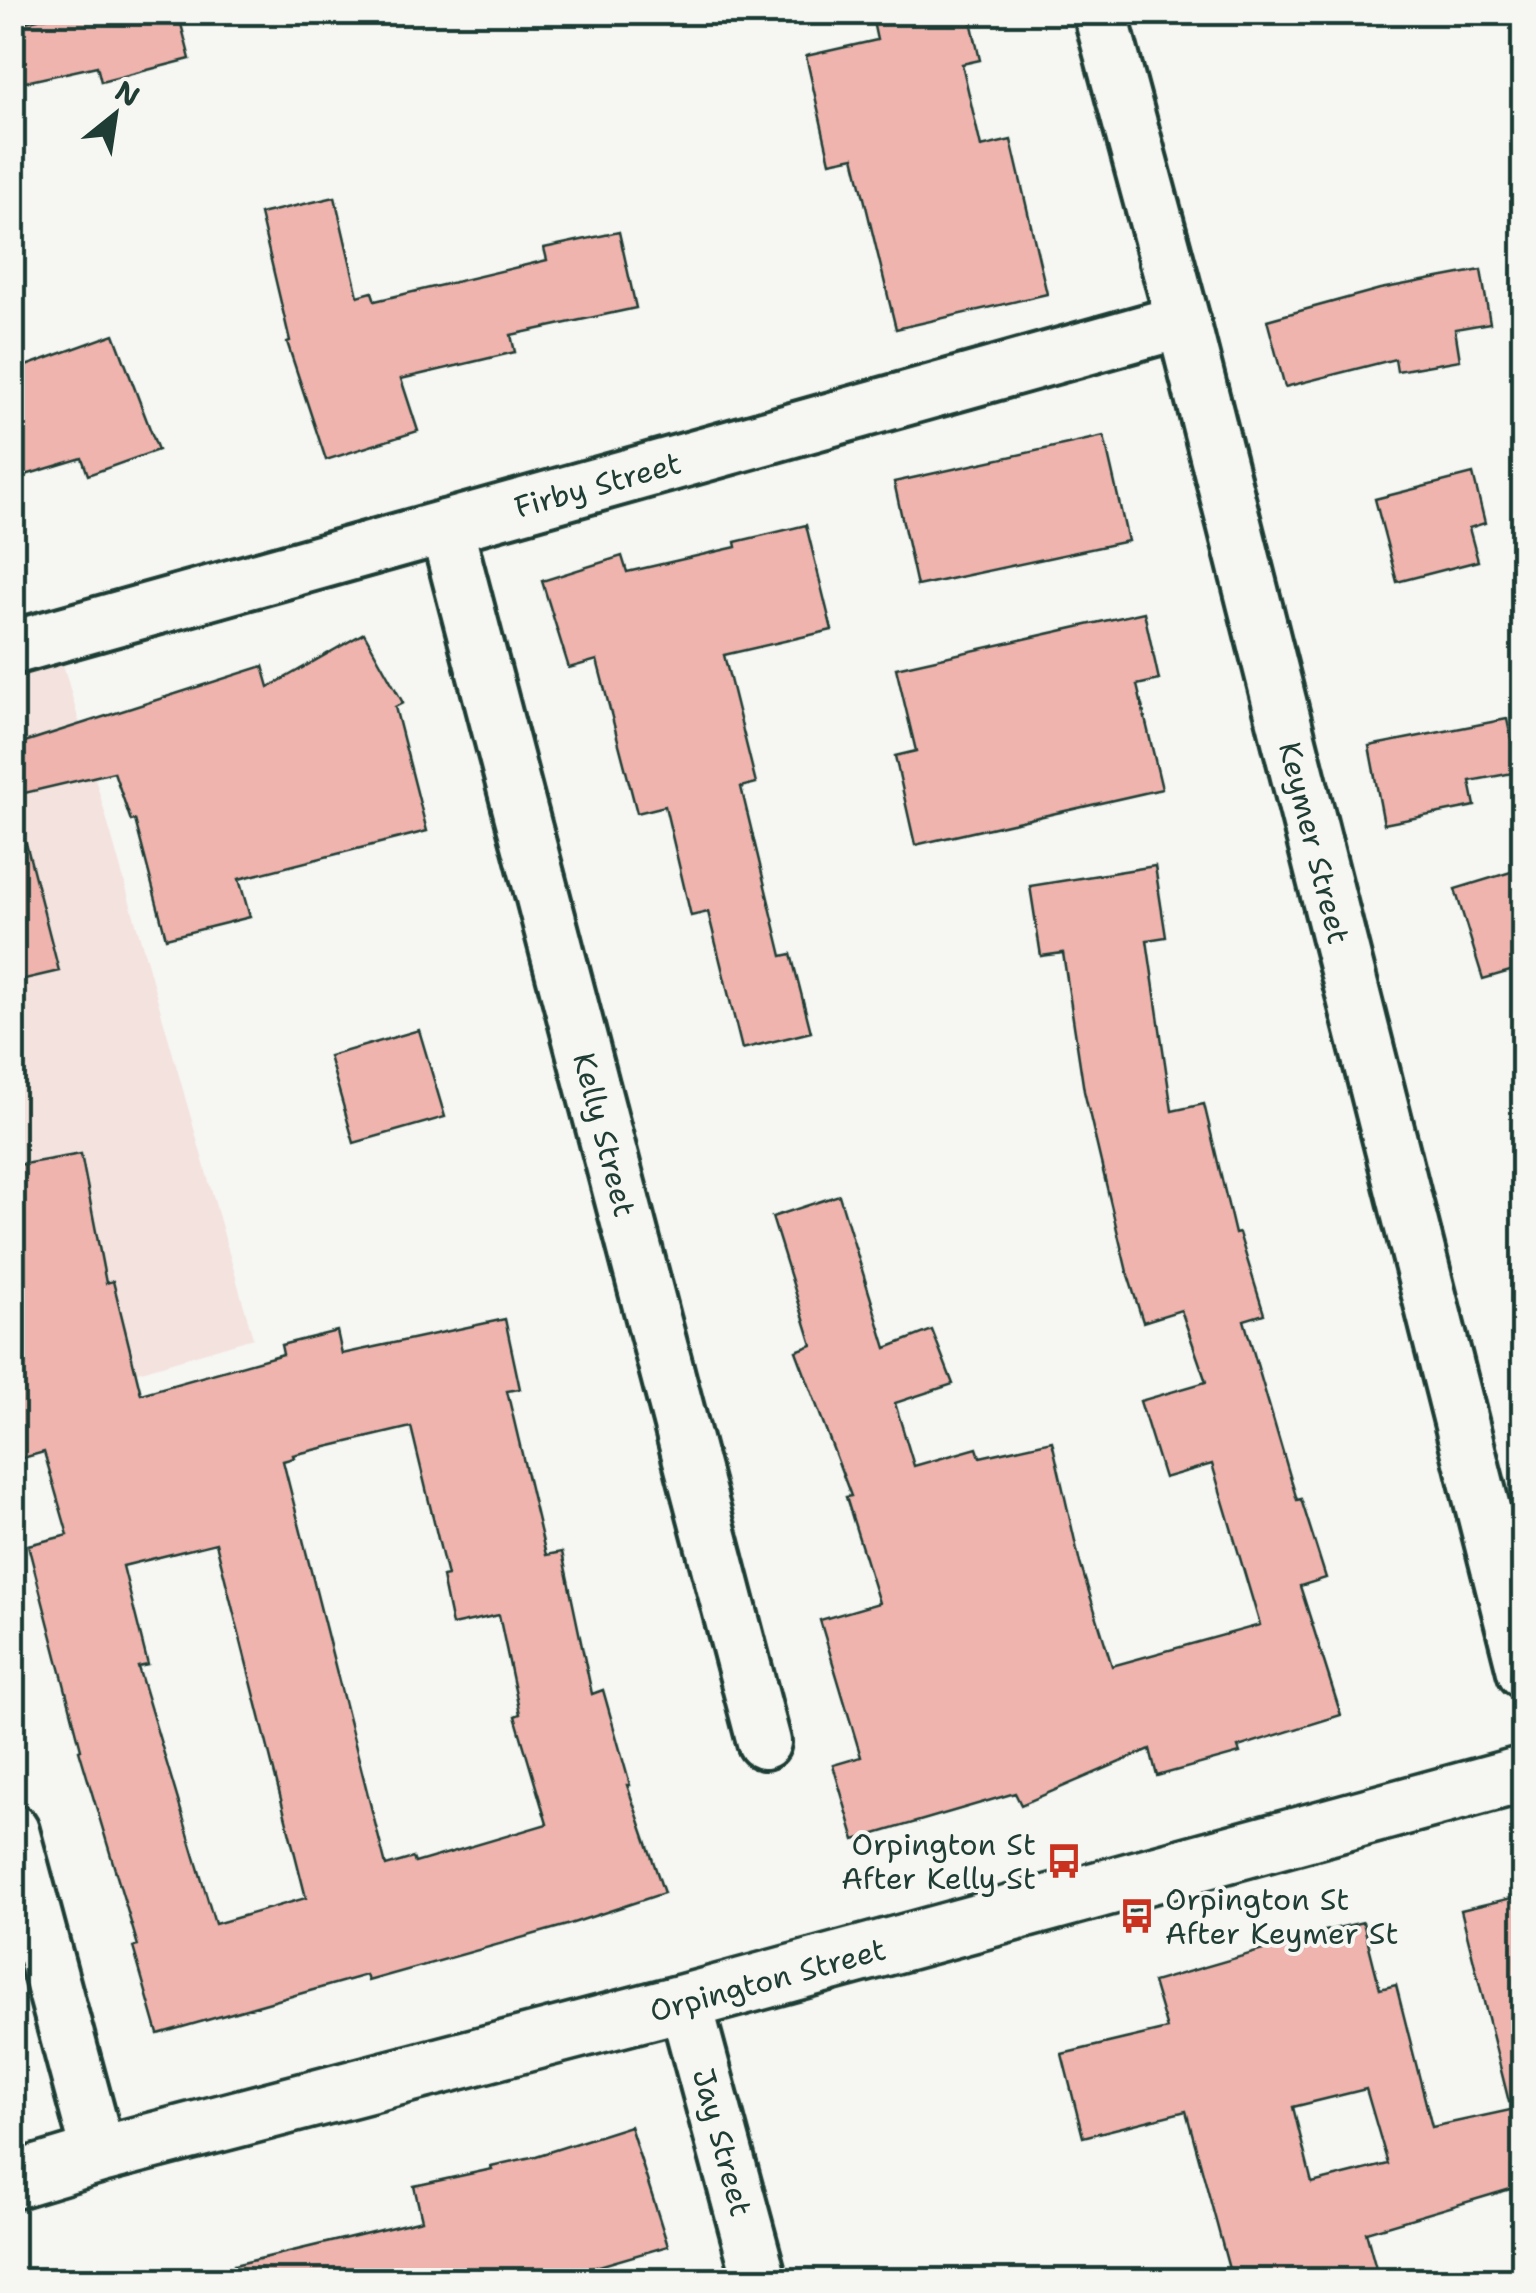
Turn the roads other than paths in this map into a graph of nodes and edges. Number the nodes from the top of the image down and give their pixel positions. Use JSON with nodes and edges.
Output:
{"nodes":[{"id":1,"x":1100,"y":12,"type":"edge"},
{"id":2,"x":1183,"y":321,"type":"junction"},
{"id":3,"x":446,"y":526,"type":"junction"},
{"id":4,"x":12,"y":648,"type":"edge"},
{"id":5,"x":1524,"y":1671,"type":"edge"},
{"id":6,"x":764,"y":1742,"type":"dead end"},
{"id":7,"x":1524,"y":1774,"type":"edge"},
{"id":8,"x":12,"y":1831,"type":"edge"},
{"id":9,"x":685,"y":2002,"type":"junction"},
{"id":10,"x":99,"y":2155,"type":"junction"},
{"id":11,"x":12,"y":2181,"type":"edge"},
{"id":12,"x":760,"y":2280,"type":"edge"}],
"edges":[{"from":1,"to":2,"type":"street","name":"Keymer Street"},
{"from":2,"to":3,"type":"street","name":"Firby Street"},
{"from":2,"to":5,"type":"street","name":"Keymer Street"},
{"from":3,"to":4,"type":"street","name":"Firby Street"},
{"from":3,"to":6,"type":"street","name":"Kelly Street"},
{"from":7,"to":9,"type":"street","name":"Orpington Street"},
{"from":8,"to":10,"type":"street"},
{"from":9,"to":10,"type":"street","name":"Orpington Street"},
{"from":9,"to":12,"type":"street","name":"Jay Street"},
{"from":10,"to":11,"type":"street","name":"Orpington Street"}]}
